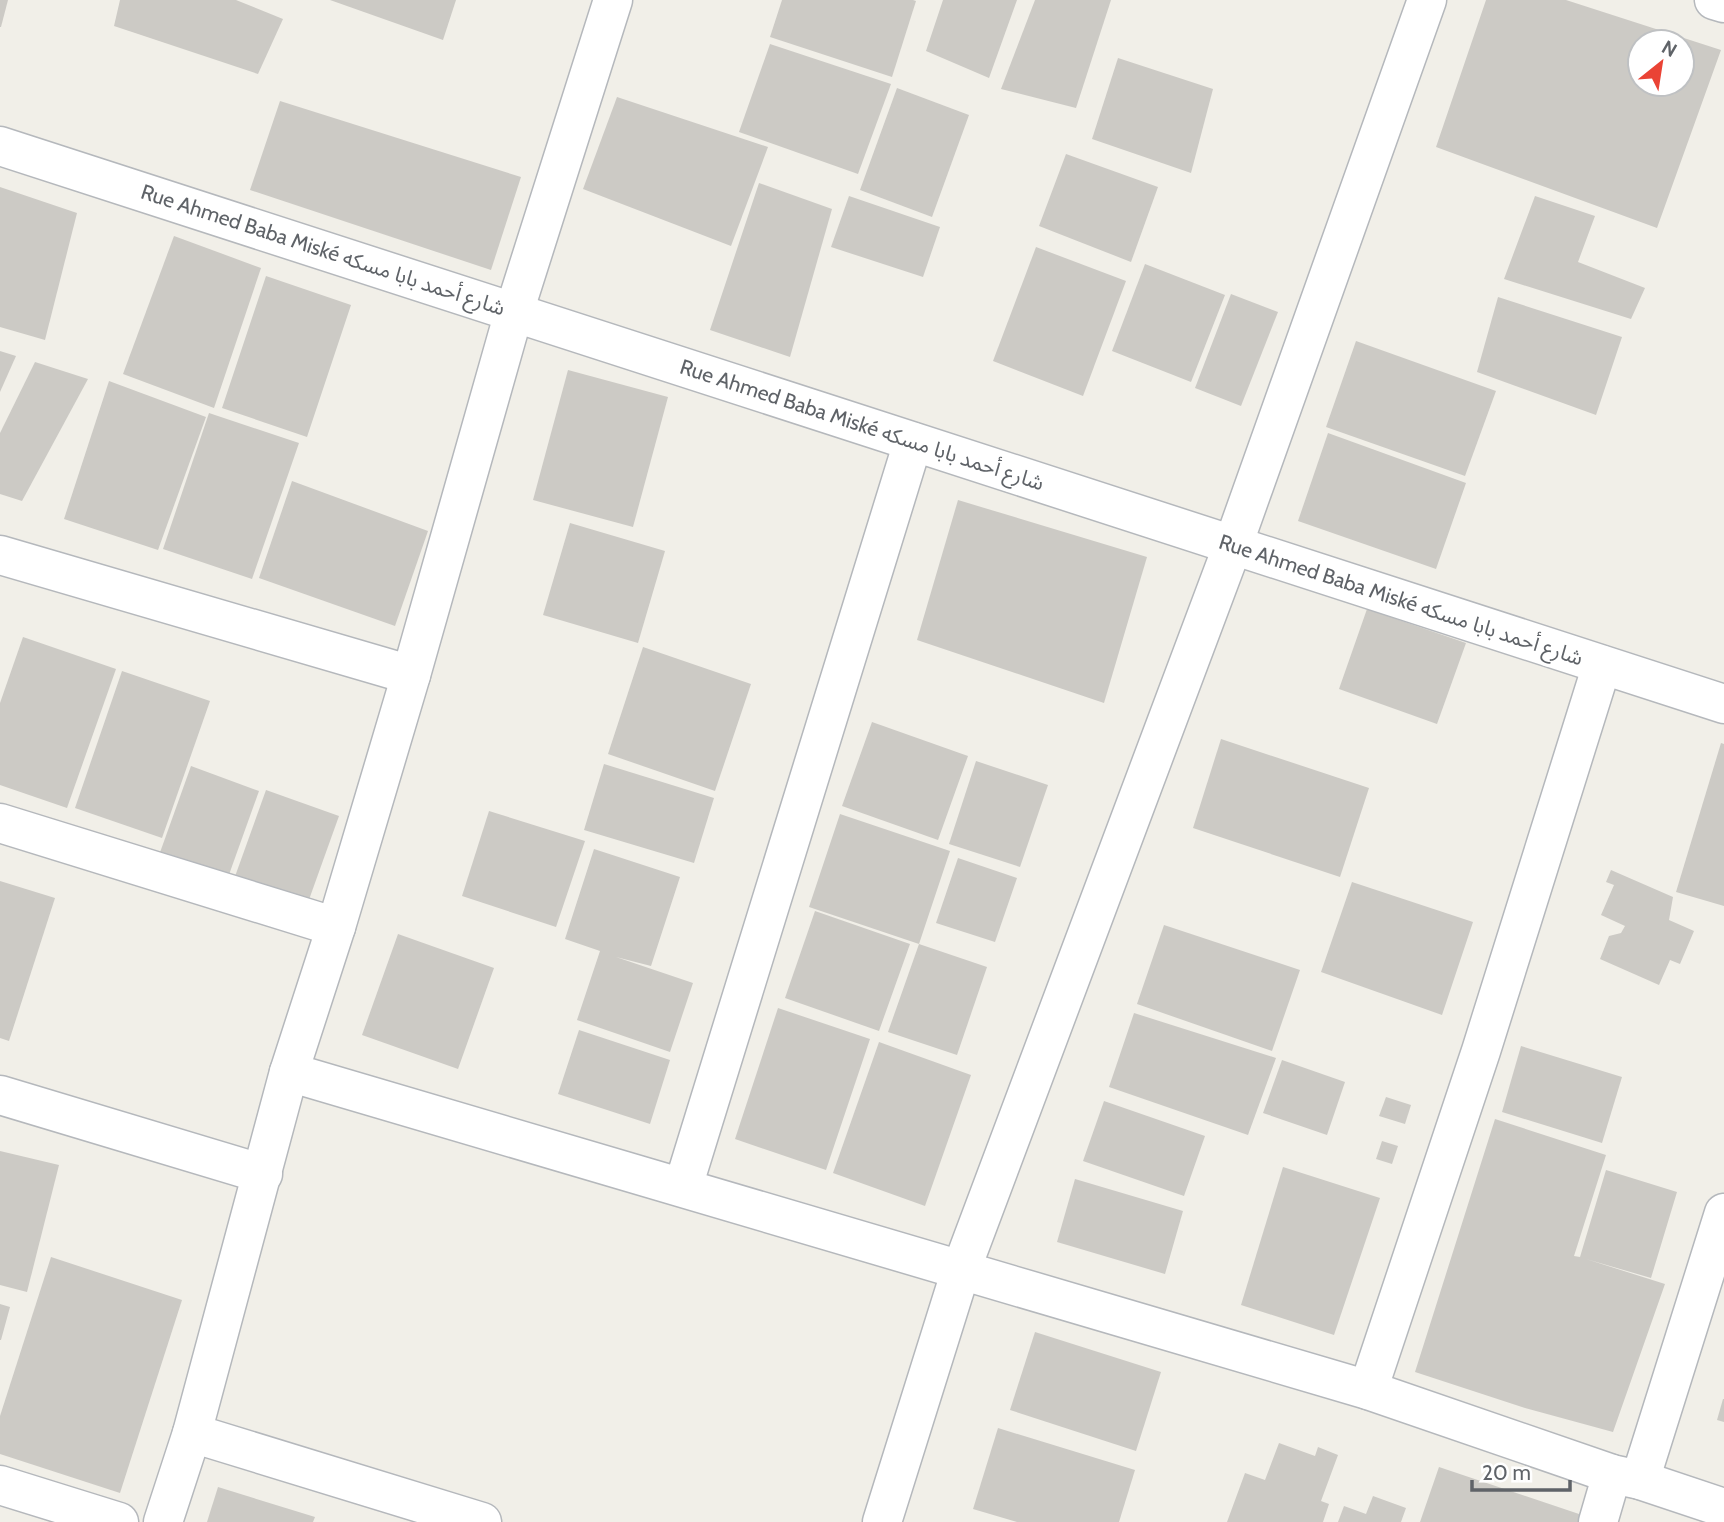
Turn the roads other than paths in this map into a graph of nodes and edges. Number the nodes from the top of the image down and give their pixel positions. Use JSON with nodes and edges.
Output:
{"nodes":[{"id":1,"x":614,"y":0,"type":"edge"},
{"id":2,"x":1427,"y":0,"type":"edge"},
{"id":3,"x":1714,"y":0,"type":"edge"},
{"id":4,"x":1724,"y":3,"type":"edge"},
{"id":5,"x":0,"y":146,"type":"edge"},
{"id":6,"x":514,"y":312,"type":"junction"},
{"id":7,"x":913,"y":442,"type":"junction"},
{"id":8,"x":1233,"y":545,"type":"junction"},
{"id":9,"x":0,"y":555,"type":"edge"},
{"id":10,"x":1602,"y":665,"type":"junction"},
{"id":11,"x":411,"y":675,"type":"junction"},
{"id":12,"x":1724,"y":705,"type":"edge"},
{"id":13,"x":0,"y":823,"type":"edge"},
{"id":14,"x":336,"y":927,"type":"junction"},
{"id":15,"x":289,"y":1072,"type":"junction"},
{"id":16,"x":0,"y":1095,"type":"edge"},
{"id":17,"x":264,"y":1174,"type":"junction"},
{"id":18,"x":683,"y":1187,"type":"junction"},
{"id":19,"x":1724,"y":1213,"type":"edge"},
{"id":20,"x":961,"y":1270,"type":"junction"},
{"id":21,"x":1368,"y":1390,"type":"junction"},
{"id":22,"x":192,"y":1433,"type":"junction"},
{"id":23,"x":1626,"y":1477,"type":"junction"},
{"id":24,"x":0,"y":1485,"type":"edge"},
{"id":25,"x":1724,"y":1508,"type":"edge"},
{"id":26,"x":460,"y":1519,"type":"edge"},
{"id":27,"x":119,"y":1522,"type":"edge"},
{"id":28,"x":163,"y":1522,"type":"edge"},
{"id":29,"x":882,"y":1522,"type":"edge"},
{"id":30,"x":1598,"y":1522,"type":"edge"}],
"edges":[{"from":1,"to":6,"type":"street"},
{"from":2,"to":8,"type":"street"},
{"from":3,"to":4,"type":"street"},
{"from":5,"to":6,"type":"street","name":"Rue Ahmed Baba Miské شارع أحمد بابا مسكه"},
{"from":6,"to":7,"type":"street","name":"Rue Ahmed Baba Miské شارع أحمد بابا مسكه"},
{"from":6,"to":11,"type":"street"},
{"from":7,"to":8,"type":"street","name":"Rue Ahmed Baba Miské شارع أحمد بابا مسكه"},
{"from":7,"to":18,"type":"street"},
{"from":8,"to":10,"type":"street","name":"Rue Ahmed Baba Miské شارع أحمد بابا مسكه"},
{"from":8,"to":20,"type":"street"},
{"from":9,"to":11,"type":"street"},
{"from":10,"to":12,"type":"street","name":"Rue Ahmed Baba Miské شارع أحمد بابا مسكه"},
{"from":10,"to":21,"type":"street"},
{"from":11,"to":14,"type":"street"},
{"from":13,"to":14,"type":"street"},
{"from":14,"to":15,"type":"street"},
{"from":15,"to":17,"type":"street"},
{"from":15,"to":18,"type":"street"},
{"from":16,"to":17,"type":"street"},
{"from":17,"to":22,"type":"street"},
{"from":18,"to":20,"type":"street"},
{"from":19,"to":23,"type":"street"},
{"from":20,"to":21,"type":"street"},
{"from":20,"to":29,"type":"street"},
{"from":21,"to":23,"type":"street"},
{"from":22,"to":26,"type":"street"},
{"from":22,"to":28,"type":"street"},
{"from":23,"to":25,"type":"street"},
{"from":23,"to":30,"type":"street"},
{"from":24,"to":27,"type":"street"}]}
